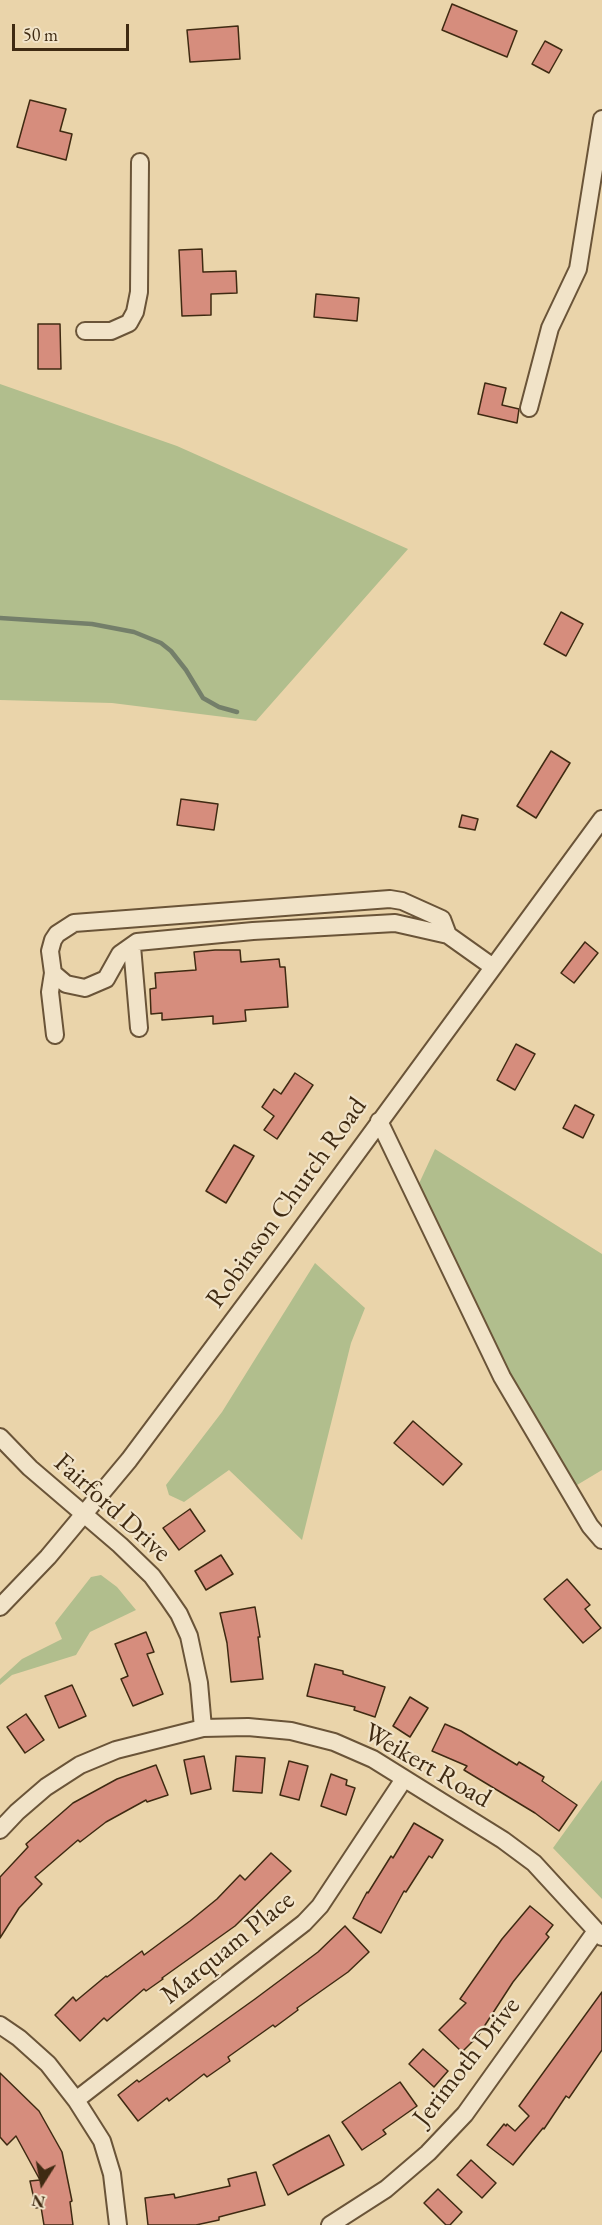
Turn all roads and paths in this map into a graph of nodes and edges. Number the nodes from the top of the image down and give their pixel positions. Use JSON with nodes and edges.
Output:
{"nodes":[{"id":1,"x":602,"y":119,"type":"edge"},
{"id":2,"x":140,"y":162,"type":"dead end"},
{"id":3,"x":85,"y":331,"type":"dead end"},
{"id":4,"x":529,"y":408,"type":"dead end"},
{"id":5,"x":602,"y":819,"type":"edge"},
{"id":6,"x":448,"y":934,"type":"junction"},
{"id":7,"x":132,"y":946,"type":"junction"},
{"id":8,"x":493,"y":967,"type":"junction"},
{"id":9,"x":53,"y":974,"type":"junction"},
{"id":10,"x":139,"y":1028,"type":"dead end"},
{"id":11,"x":55,"y":1035,"type":"dead end"},
{"id":12,"x":379,"y":1121,"type":"junction"},
{"id":13,"x":0,"y":1437,"type":"edge"},
{"id":14,"x":84,"y":1514,"type":"junction"},
{"id":15,"x":602,"y":1540,"type":"edge"},
{"id":16,"x":0,"y":1607,"type":"edge"},
{"id":17,"x":202,"y":1728,"type":"junction"},
{"id":18,"x":404,"y":1779,"type":"junction"},
{"id":19,"x":0,"y":1830,"type":"edge"},
{"id":20,"x":599,"y":1934,"type":"edge"},
{"id":21,"x":0,"y":2025,"type":"edge"},
{"id":22,"x":76,"y":2100,"type":"junction"},
{"id":23,"x":118,"y":2225,"type":"edge"},
{"id":24,"x":330,"y":2225,"type":"edge"}],
"edges":[{"from":1,"to":4,"type":"street"},
{"from":2,"to":3,"type":"street"},
{"from":5,"to":8,"type":"street","name":"Robinson Church Road"},
{"from":6,"to":7,"type":"street"},
{"from":6,"to":8,"type":"street"},
{"from":6,"to":9,"type":"street"},
{"from":7,"to":9,"type":"street"},
{"from":7,"to":10,"type":"street"},
{"from":8,"to":12,"type":"street","name":"Robinson Church Road"},
{"from":9,"to":11,"type":"street"},
{"from":12,"to":14,"type":"street","name":"Robinson Church Road"},
{"from":12,"to":15,"type":"street"},
{"from":13,"to":14,"type":"street","name":"Fairford Drive"},
{"from":14,"to":16,"type":"street","name":"Robinson Church Road"},
{"from":14,"to":17,"type":"street","name":"Fairford Drive"},
{"from":17,"to":18,"type":"street","name":"Weikert Road"},
{"from":17,"to":19,"type":"street","name":"Weikert Road"},
{"from":18,"to":20,"type":"street","name":"Weikert Road"},
{"from":18,"to":22,"type":"street","name":"Marquam Place"},
{"from":20,"to":24,"type":"street","name":"Jerimoth Drive"},
{"from":21,"to":22,"type":"street"},
{"from":22,"to":23,"type":"street"}]}
